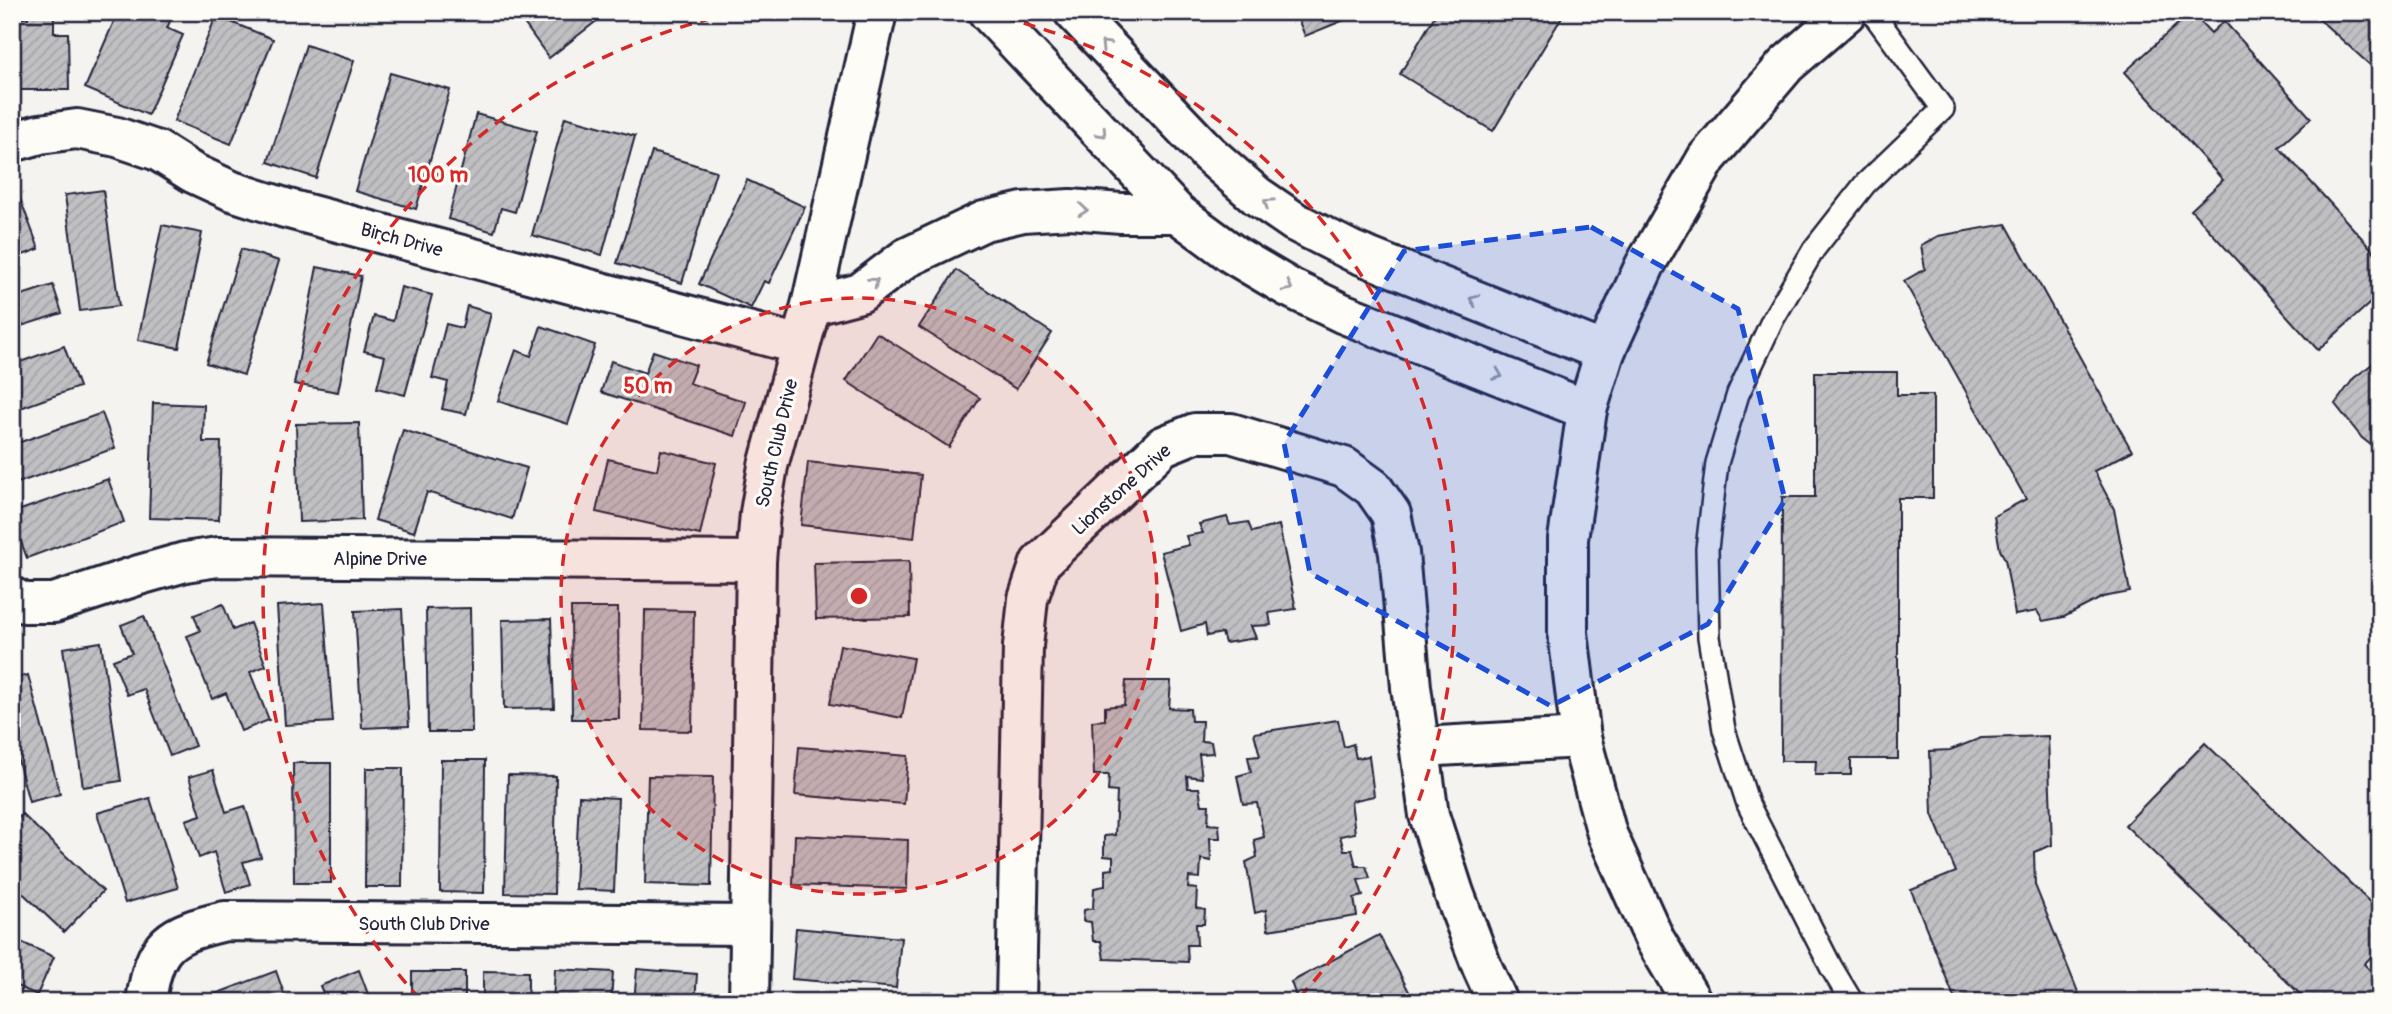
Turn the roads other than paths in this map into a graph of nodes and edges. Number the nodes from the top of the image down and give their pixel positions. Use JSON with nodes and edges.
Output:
{"nodes":[{"id":1,"x":877,"y":12,"type":"edge"},
{"id":2,"x":988,"y":12,"type":"edge"},
{"id":3,"x":1074,"y":12,"type":"edge"},
{"id":4,"x":1847,"y":12,"type":"edge"},
{"id":5,"x":1872,"y":12,"type":"edge"},
{"id":6,"x":12,"y":142,"type":"edge"},
{"id":7,"x":1177,"y":213,"type":"junction"},
{"id":8,"x":811,"y":306,"type":"junction"},
{"id":9,"x":800,"y":345,"type":"junction"},
{"id":10,"x":1605,"y":352,"type":"junction"},
{"id":11,"x":1587,"y":410,"type":"junction"},
{"id":12,"x":756,"y":561,"type":"junction"},
{"id":13,"x":12,"y":597,"type":"edge"},
{"id":14,"x":1581,"y":738,"type":"junction"},
{"id":15,"x":1421,"y":747,"type":"junction"},
{"id":16,"x":750,"y":925,"type":"junction"},
{"id":17,"x":146,"y":1002,"type":"edge"},
{"id":18,"x":749,"y":1002,"type":"edge"},
{"id":19,"x":1016,"y":1002,"type":"edge"},
{"id":20,"x":1499,"y":1002,"type":"edge"},
{"id":21,"x":1692,"y":1002,"type":"edge"},
{"id":22,"x":1852,"y":1002,"type":"edge"}],
"edges":[{"from":1,"to":8,"type":"street","name":"South Club Drive"},
{"from":2,"to":7,"type":"street","one_way":true},
{"from":10,"to":3,"type":"street","one_way":true},
{"from":4,"to":10,"type":"street"},
{"from":5,"to":22,"type":"lane"},
{"from":6,"to":9,"type":"street","name":"Birch Drive"},
{"from":8,"to":7,"type":"street","one_way":true},
{"from":7,"to":11,"type":"street","one_way":true},
{"from":8,"to":9,"type":"street","name":"South Club Drive"},
{"from":9,"to":12,"type":"street","name":"South Club Drive"},
{"from":10,"to":11,"type":"street"},
{"from":11,"to":14,"type":"street"},
{"from":12,"to":13,"type":"street","name":"Alpine Drive"},
{"from":12,"to":16,"type":"street","name":"South Club Drive"},
{"from":14,"to":15,"type":"street"},
{"from":14,"to":21,"type":"street"},
{"from":15,"to":19,"type":"street","name":"Lionstone Drive"},
{"from":15,"to":20,"type":"street","name":"Lionstone Drive"},
{"from":16,"to":17,"type":"street","name":"South Club Drive"},
{"from":16,"to":18,"type":"street","name":"South Club Drive"}]}
